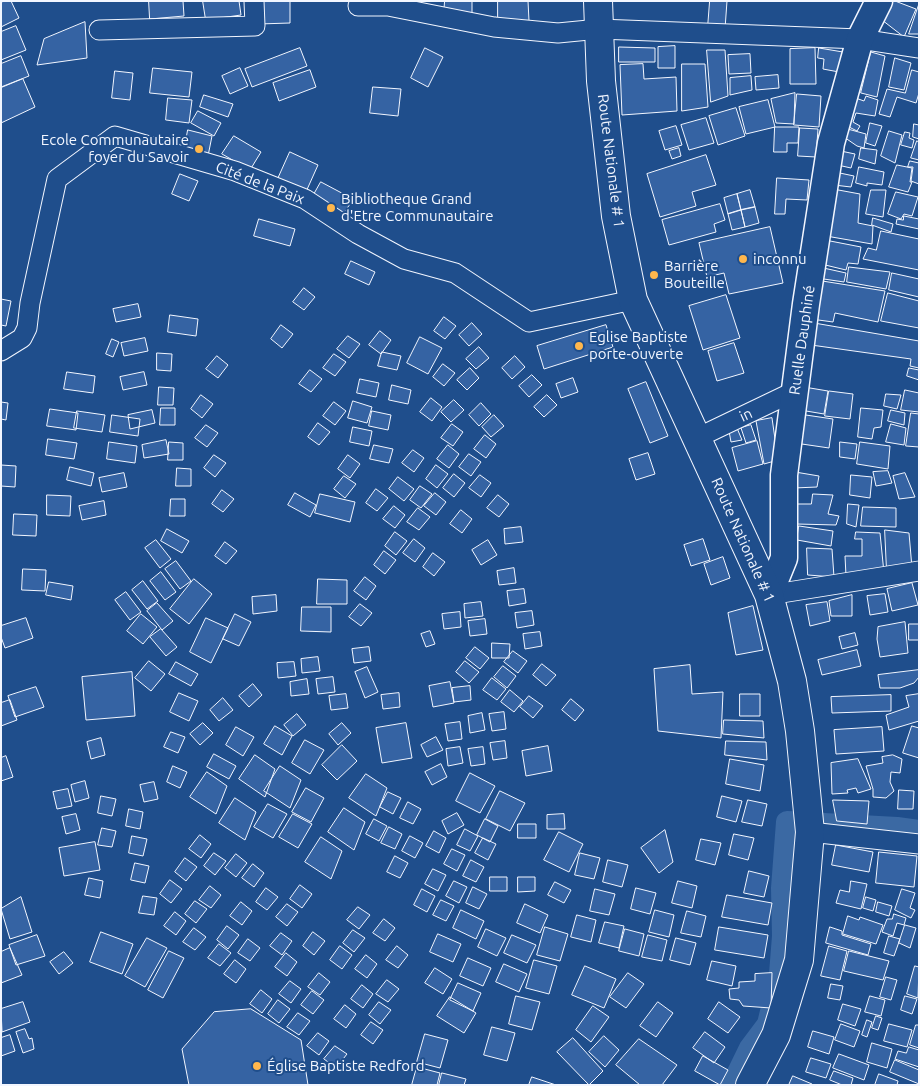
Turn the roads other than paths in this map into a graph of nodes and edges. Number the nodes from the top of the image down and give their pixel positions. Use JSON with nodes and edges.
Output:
{"nodes":[{"id":1,"x":254,"y":1,"type":"edge"},
{"id":2,"x":598,"y":1,"type":"edge"},
{"id":3,"x":879,"y":1,"type":"edge"},
{"id":4,"x":358,"y":6,"type":"dead end"},
{"id":5,"x":599,"y":29,"type":"junction"},
{"id":6,"x":99,"y":30,"type":"dead end"},
{"id":7,"x":860,"y":39,"type":"junction"},
{"id":8,"x":919,"y":48,"type":"edge"},
{"id":9,"x":633,"y":300,"type":"junction"},
{"id":10,"x":1,"y":351,"type":"edge"},
{"id":11,"x":795,"y":391,"type":"junction"},
{"id":12,"x":697,"y":438,"type":"junction"},
{"id":13,"x":919,"y":571,"type":"edge"},
{"id":14,"x":769,"y":595,"type":"junction"},
{"id":15,"x":810,"y":832,"type":"junction"},
{"id":16,"x":919,"y":844,"type":"edge"},
{"id":17,"x":750,"y":1085,"type":"edge"}],
"edges":[{"from":1,"to":6,"type":"street"},
{"from":2,"to":5,"type":"main road","name":"Route Nationale # 1"},
{"from":3,"to":7,"type":"street","name":"Ruelle Dauphiné"},
{"from":4,"to":5,"type":"street"},
{"from":5,"to":7,"type":"street"},
{"from":5,"to":9,"type":"main road","name":"Route Nationale # 1"},
{"from":7,"to":8,"type":"street"},
{"from":7,"to":11,"type":"street","name":"Ruelle Dauphiné"},
{"from":9,"to":10,"type":"street","name":"Cité de la Paix"},
{"from":9,"to":12,"type":"main road","name":"Route Nationale # 1"},
{"from":11,"to":12,"type":"street","name":"in"},
{"from":11,"to":14,"type":"street","name":"Ruelle Dauphiné"},
{"from":12,"to":14,"type":"main road","name":"Route Nationale # 1"},
{"from":13,"to":14,"type":"street"},
{"from":14,"to":15,"type":"main road","name":"Route Nationale # 1"},
{"from":15,"to":16,"type":"street"},
{"from":15,"to":17,"type":"main road","name":"Route Nationale # 1"}]}
